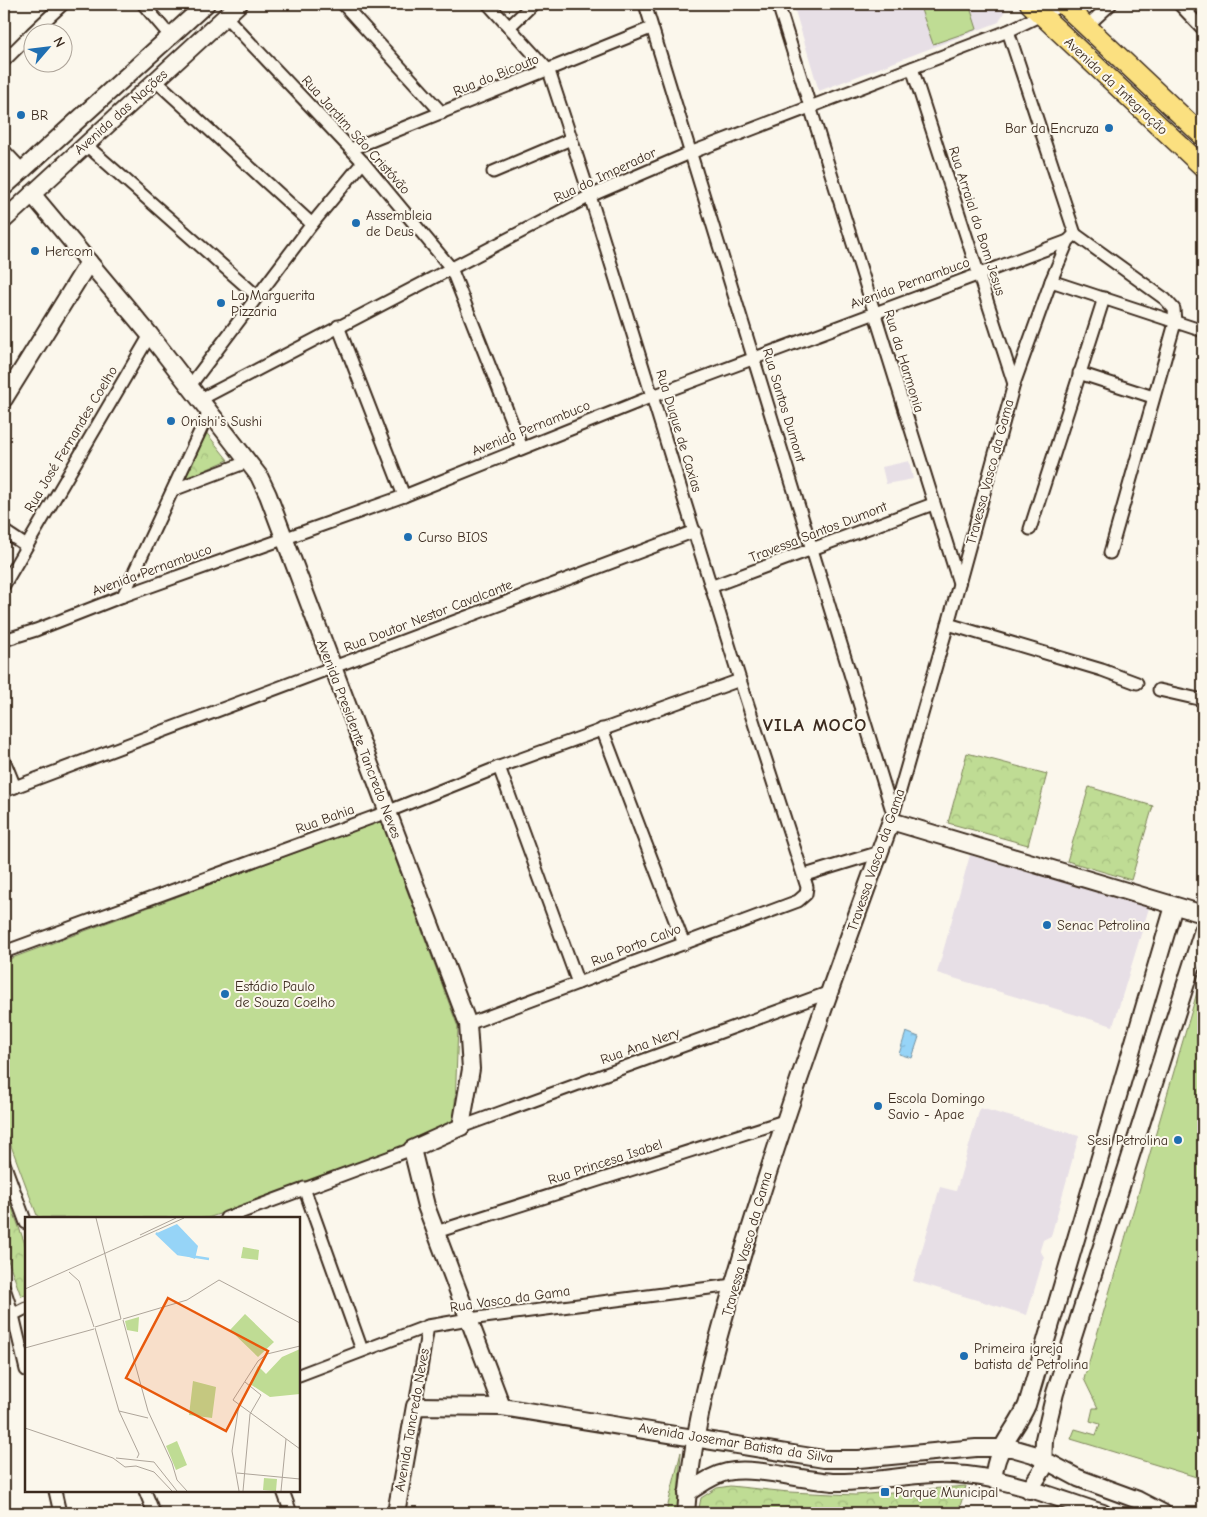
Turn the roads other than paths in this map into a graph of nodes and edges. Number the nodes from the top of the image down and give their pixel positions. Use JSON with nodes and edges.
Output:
{"nodes":[{"id":1,"x":63,"y":4,"type":"edge"},
{"id":2,"x":143,"y":4,"type":"edge"},
{"id":3,"x":206,"y":4,"type":"edge"},
{"id":4,"x":239,"y":4,"type":"edge"},
{"id":5,"x":343,"y":4,"type":"edge"},
{"id":6,"x":488,"y":4,"type":"edge"},
{"id":7,"x":533,"y":4,"type":"edge"},
{"id":8,"x":645,"y":4,"type":"edge"},
{"id":9,"x":778,"y":4,"type":"edge"},
{"id":10,"x":1063,"y":4,"type":"edge"},
{"id":11,"x":1111,"y":4,"type":"edge"},
{"id":12,"x":1179,"y":4,"type":"edge"},
{"id":13,"x":1036,"y":10,"type":"edge"},
{"id":14,"x":225,"y":16,"type":"junction"},
{"id":15,"x":44,"y":22,"type":"edge"},
{"id":16,"x":508,"y":27,"type":"junction"},
{"id":17,"x":1086,"y":27,"type":"junction"},
{"id":18,"x":651,"y":28,"type":"junction"},
{"id":19,"x":1203,"y":29,"type":"edge"},
{"id":20,"x":1008,"y":31,"type":"junction"},
{"id":21,"x":170,"y":37,"type":"junction"},
{"id":22,"x":22,"y":44,"type":"edge"},
{"id":23,"x":4,"y":61,"type":"edge"},
{"id":24,"x":912,"y":68,"type":"junction"},
{"id":25,"x":548,"y":71,"type":"junction"},
{"id":26,"x":156,"y":80,"type":"junction"},
{"id":27,"x":108,"y":93,"type":"junction"},
{"id":28,"x":809,"y":108,"type":"junction"},
{"id":29,"x":123,"y":109,"type":"junction"},
{"id":30,"x":442,"y":113,"type":"junction"},
{"id":31,"x":1203,"y":136,"type":"edge"},
{"id":32,"x":571,"y":139,"type":"junction"},
{"id":33,"x":85,"y":144,"type":"junction"},
{"id":34,"x":351,"y":149,"type":"junction"},
{"id":35,"x":690,"y":153,"type":"junction"},
{"id":36,"x":4,"y":154,"type":"edge"},
{"id":37,"x":363,"y":162,"type":"junction"},
{"id":38,"x":1203,"y":167,"type":"edge"},
{"id":39,"x":20,"y":171,"type":"junction"},
{"id":40,"x":493,"y":172,"type":"dead end"},
{"id":41,"x":4,"y":187,"type":"edge"},
{"id":42,"x":32,"y":194,"type":"junction"},
{"id":43,"x":590,"y":196,"type":"junction"},
{"id":44,"x":4,"y":220,"type":"edge"},
{"id":45,"x":312,"y":224,"type":"junction"},
{"id":46,"x":1072,"y":237,"type":"junction"},
{"id":47,"x":89,"y":262,"type":"junction"},
{"id":48,"x":452,"y":268,"type":"junction"},
{"id":49,"x":978,"y":274,"type":"junction"},
{"id":50,"x":1051,"y":281,"type":"junction"},
{"id":51,"x":257,"y":296,"type":"junction"},
{"id":52,"x":1104,"y":298,"type":"junction"},
{"id":53,"x":873,"y":312,"type":"junction"},
{"id":54,"x":1175,"y":324,"type":"junction"},
{"id":55,"x":338,"y":326,"type":"junction"},
{"id":56,"x":1203,"y":331,"type":"edge"},
{"id":57,"x":150,"y":335,"type":"junction"},
{"id":58,"x":754,"y":358,"type":"junction"},
{"id":59,"x":1079,"y":374,"type":"junction"},
{"id":60,"x":1014,"y":384,"type":"junction"},
{"id":61,"x":653,"y":396,"type":"junction"},
{"id":62,"x":1153,"y":397,"type":"junction"},
{"id":63,"x":4,"y":399,"type":"edge"},
{"id":64,"x":199,"y":400,"type":"junction"},
{"id":65,"x":522,"y":448,"type":"junction"},
{"id":66,"x":247,"y":462,"type":"junction"},
{"id":67,"x":173,"y":490,"type":"junction"},
{"id":68,"x":404,"y":496,"type":"junction"},
{"id":69,"x":933,"y":504,"type":"junction"},
{"id":70,"x":1030,"y":530,"type":"dead end"},
{"id":71,"x":4,"y":531,"type":"edge"},
{"id":72,"x":694,"y":531,"type":"junction"},
{"id":73,"x":285,"y":538,"type":"junction"},
{"id":74,"x":25,"y":546,"type":"junction"},
{"id":75,"x":812,"y":551,"type":"junction"},
{"id":76,"x":1110,"y":553,"type":"dead end"},
{"id":77,"x":4,"y":584,"type":"edge"},
{"id":78,"x":959,"y":584,"type":"junction"},
{"id":79,"x":713,"y":586,"type":"junction"},
{"id":80,"x":123,"y":596,"type":"junction"},
{"id":81,"x":948,"y":624,"type":"junction"},
{"id":82,"x":4,"y":640,"type":"edge"},
{"id":83,"x":332,"y":669,"type":"junction"},
{"id":84,"x":740,"y":680,"type":"junction"},
{"id":85,"x":1137,"y":683,"type":"dead end"},
{"id":86,"x":1159,"y":690,"type":"dead end"},
{"id":87,"x":1203,"y":700,"type":"edge"},
{"id":88,"x":602,"y":729,"type":"junction"},
{"id":89,"x":4,"y":760,"type":"edge"},
{"id":90,"x":499,"y":767,"type":"junction"},
{"id":91,"x":9,"y":789,"type":"edge"},
{"id":92,"x":387,"y":812,"type":"junction"},
{"id":93,"x":892,"y":818,"type":"junction"},
{"id":94,"x":880,"y":852,"type":"junction"},
{"id":95,"x":805,"y":875,"type":"junction"},
{"id":96,"x":807,"y":887,"type":"joint"},
{"id":97,"x":1174,"y":906,"type":"junction"},
{"id":98,"x":1203,"y":914,"type":"edge"},
{"id":99,"x":1203,"y":930,"type":"edge"},
{"id":100,"x":684,"y":944,"type":"junction"},
{"id":101,"x":4,"y":952,"type":"edge"},
{"id":102,"x":578,"y":983,"type":"junction"},
{"id":103,"x":830,"y":992,"type":"junction"},
{"id":104,"x":468,"y":1024,"type":"junction"},
{"id":105,"x":784,"y":1121,"type":"junction"},
{"id":106,"x":461,"y":1128,"type":"junction"},
{"id":107,"x":412,"y":1149,"type":"junction"},
{"id":108,"x":4,"y":1163,"type":"edge"},
{"id":109,"x":304,"y":1188,"type":"junction"},
{"id":110,"x":229,"y":1217,"type":"edge"},
{"id":111,"x":25,"y":1220,"type":"edge"},
{"id":112,"x":436,"y":1232,"type":"junction"},
{"id":113,"x":733,"y":1285,"type":"junction"},
{"id":114,"x":4,"y":1288,"type":"edge"},
{"id":115,"x":25,"y":1308,"type":"edge"},
{"id":116,"x":8,"y":1317,"type":"edge"},
{"id":117,"x":469,"y":1319,"type":"junction"},
{"id":118,"x":428,"y":1326,"type":"junction"},
{"id":119,"x":362,"y":1350,"type":"junction"},
{"id":120,"x":25,"y":1367,"type":"edge"},
{"id":121,"x":300,"y":1375,"type":"edge"},
{"id":122,"x":415,"y":1406,"type":"junction"},
{"id":123,"x":502,"y":1407,"type":"junction"},
{"id":124,"x":694,"y":1437,"type":"junction"},
{"id":125,"x":1002,"y":1448,"type":"junction"},
{"id":126,"x":1044,"y":1460,"type":"junction"},
{"id":127,"x":994,"y":1480,"type":"junction"},
{"id":128,"x":1029,"y":1490,"type":"junction"},
{"id":129,"x":55,"y":1492,"type":"edge"},
{"id":130,"x":145,"y":1492,"type":"edge"},
{"id":131,"x":283,"y":1492,"type":"edge"},
{"id":132,"x":687,"y":1493,"type":"junction"},
{"id":133,"x":394,"y":1512,"type":"edge"},
{"id":134,"x":60,"y":1513,"type":"edge"},
{"id":135,"x":154,"y":1513,"type":"edge"},
{"id":136,"x":291,"y":1513,"type":"edge"},
{"id":137,"x":686,"y":1513,"type":"edge"},
{"id":138,"x":1103,"y":1513,"type":"edge"},
{"id":139,"x":1163,"y":1513,"type":"edge"}],
"edges":[{"from":1,"to":15,"type":"street"},
{"from":2,"to":21,"type":"street"},
{"from":3,"to":21,"type":"street","name":"Avenida das Nações"},
{"from":4,"to":14,"type":"street","name":"Avenida das Nações"},
{"from":5,"to":30,"type":"street"},
{"from":6,"to":16,"type":"street","name":"Rua Duque de Caxias"},
{"from":7,"to":16,"type":"street"},
{"from":8,"to":18,"type":"street","name":"Rua Santos Dumont"},
{"from":9,"to":28,"type":"street","name":"Rua da Harmonia"},
{"from":10,"to":13,"type":"street","name":"Rua do Imperador"},
{"from":10,"to":17,"type":"main road","name":"Avenida da Integração"},
{"from":11,"to":17,"type":"street"},
{"from":12,"to":19,"type":"street"},
{"from":13,"to":20,"type":"street","name":"Rua do Imperador"},
{"from":13,"to":38,"type":"main road","name":"Avenida da Integração"},
{"from":14,"to":26,"type":"street","name":"Avenida das Nações"},
{"from":14,"to":34,"type":"street","name":"Rua Jardim São Cristóvão"},
{"from":16,"to":25,"type":"street","name":"Rua Duque de Caxias"},
{"from":17,"to":31,"type":"main road","name":"Avenida da Integração"},
{"from":18,"to":25,"type":"street","name":"Rua do Bicouto"},
{"from":18,"to":35,"type":"street","name":"Rua Santos Dumont"},
{"from":20,"to":24,"type":"street","name":"Rua do Imperador"},
{"from":20,"to":46,"type":"street"},
{"from":21,"to":27,"type":"street","name":"Avenida das Nações"},
{"from":22,"to":23,"type":"street"},
{"from":24,"to":28,"type":"street","name":"Rua do Imperador"},
{"from":24,"to":49,"type":"street","name":"Rua Arraial do Bom Jesus"},
{"from":25,"to":30,"type":"street","name":"Rua do Bicouto"},
{"from":25,"to":32,"type":"street","name":"Rua Duque de Caxias"},
{"from":26,"to":29,"type":"street","name":"Avenida das Nações"},
{"from":26,"to":45,"type":"street"},
{"from":27,"to":29,"type":"street"},
{"from":27,"to":39,"type":"street","name":"Avenida das Nações"},
{"from":28,"to":35,"type":"street","name":"Rua do Imperador"},
{"from":28,"to":53,"type":"street","name":"Rua da Harmonia"},
{"from":29,"to":33,"type":"street","name":"Avenida das Nações"},
{"from":30,"to":34,"type":"street","name":"Rua do Bicouto"},
{"from":32,"to":40,"type":"street"},
{"from":32,"to":43,"type":"street","name":"Rua Duque de Caxias"},
{"from":33,"to":42,"type":"street","name":"Avenida das Nações"},
{"from":33,"to":51,"type":"street"},
{"from":34,"to":37,"type":"street","name":"Rua Jardim São Cristóvão"},
{"from":35,"to":43,"type":"street","name":"Rua do Imperador"},
{"from":35,"to":58,"type":"street","name":"Rua Santos Dumont"},
{"from":36,"to":39,"type":"street"},
{"from":37,"to":45,"type":"street"},
{"from":37,"to":48,"type":"street","name":"Rua Jardim São Cristóvão"},
{"from":39,"to":41,"type":"street","name":"Avenida das Nações"},
{"from":42,"to":44,"type":"street","name":"Avenida das Nações"},
{"from":42,"to":47,"type":"street","name":"Avenida Presidente Tancredo Neves"},
{"from":43,"to":48,"type":"street","name":"Rua do Imperador"},
{"from":43,"to":61,"type":"street","name":"Rua Duque de Caxias"},
{"from":45,"to":51,"type":"street"},
{"from":46,"to":49,"type":"street","name":"Avenida Pernambuco"},
{"from":46,"to":50,"type":"street","name":"Travessa Vasco da Gama"},
{"from":46,"to":54,"type":"street"},
{"from":47,"to":57,"type":"street","name":"Avenida Presidente Tancredo Neves"},
{"from":47,"to":63,"type":"street"},
{"from":48,"to":55,"type":"street","name":"Rua do Imperador"},
{"from":48,"to":65,"type":"street","name":"Rua Jardim São Cristóvão"},
{"from":49,"to":53,"type":"street","name":"Avenida Pernambuco"},
{"from":49,"to":60,"type":"street","name":"Rua Arraial do Bom Jesus"},
{"from":50,"to":52,"type":"street"},
{"from":50,"to":60,"type":"street","name":"Travessa Vasco da Gama"},
{"from":51,"to":64,"type":"street"},
{"from":52,"to":54,"type":"street"},
{"from":52,"to":59,"type":"street"},
{"from":53,"to":58,"type":"street","name":"Avenida Pernambuco"},
{"from":53,"to":69,"type":"street","name":"Rua da Harmonia"},
{"from":54,"to":56,"type":"street"},
{"from":54,"to":62,"type":"street"},
{"from":55,"to":64,"type":"street","name":"Rua do Imperador"},
{"from":55,"to":68,"type":"street"},
{"from":57,"to":64,"type":"street","name":"Avenida Presidente Tancredo Neves"},
{"from":57,"to":74,"type":"street","name":"Rua José Fernandes Coelho"},
{"from":58,"to":61,"type":"street","name":"Avenida Pernambuco"},
{"from":58,"to":75,"type":"street","name":"Rua Santos Dumont"},
{"from":59,"to":62,"type":"street"},
{"from":59,"to":70,"type":"street"},
{"from":60,"to":78,"type":"street","name":"Travessa Vasco da Gama"},
{"from":61,"to":65,"type":"street","name":"Avenida Pernambuco"},
{"from":61,"to":72,"type":"street","name":"Rua Duque de Caxias"},
{"from":62,"to":76,"type":"street"},
{"from":64,"to":66,"type":"street","name":"Avenida Presidente Tancredo Neves"},
{"from":64,"to":67,"type":"street"},
{"from":65,"to":68,"type":"street","name":"Avenida Pernambuco"},
{"from":66,"to":67,"type":"street"},
{"from":66,"to":73,"type":"street","name":"Avenida Presidente Tancredo Neves"},
{"from":67,"to":80,"type":"street"},
{"from":68,"to":73,"type":"street","name":"Avenida Pernambuco"},
{"from":69,"to":75,"type":"street","name":"Travessa Santos Dumont"},
{"from":69,"to":78,"type":"street","name":"Rua da Harmonia"},
{"from":71,"to":74,"type":"street"},
{"from":72,"to":79,"type":"street","name":"Rua Duque de Caxias"},
{"from":72,"to":83,"type":"street","name":"Rua Doutor Nestor Cavalcante"},
{"from":73,"to":80,"type":"street","name":"Avenida Pernambuco"},
{"from":73,"to":83,"type":"street","name":"Avenida Presidente Tancredo Neves"},
{"from":74,"to":77,"type":"street","name":"Rua José Fernandes Coelho"},
{"from":75,"to":79,"type":"street","name":"Travessa Santos Dumont"},
{"from":75,"to":93,"type":"street","name":"Rua Santos Dumont"},
{"from":78,"to":81,"type":"street","name":"Travessa Vasco da Gama"},
{"from":79,"to":84,"type":"street","name":"Rua Duque de Caxias"},
{"from":80,"to":82,"type":"street","name":"Avenida Pernambuco"},
{"from":81,"to":85,"type":"street"},
{"from":81,"to":93,"type":"street","name":"Travessa Vasco da Gama"},
{"from":83,"to":91,"type":"street","name":"Rua Doutor Nestor Cavalcante"},
{"from":83,"to":92,"type":"street","name":"Avenida Presidente Tancredo Neves"},
{"from":84,"to":88,"type":"street","name":"Rua Bahia"},
{"from":84,"to":95,"type":"street","name":"Rua Duque de Caxias"},
{"from":86,"to":87,"type":"street"},
{"from":88,"to":90,"type":"street","name":"Rua Bahia"},
{"from":88,"to":100,"type":"street"},
{"from":89,"to":91,"type":"street"},
{"from":90,"to":92,"type":"street","name":"Rua Bahia"},
{"from":90,"to":102,"type":"street"},
{"from":92,"to":101,"type":"street","name":"Rua Bahia"},
{"from":92,"to":104,"type":"street","name":"Avenida Presidente Tancredo Neves"},
{"from":93,"to":94,"type":"street","name":"Travessa Vasco da Gama"},
{"from":93,"to":97,"type":"street"},
{"from":94,"to":95,"type":"street"},
{"from":94,"to":103,"type":"street","name":"Travessa Vasco da Gama"},
{"from":95,"to":96,"type":"street","name":"Rua Duque de Caxias"},
{"from":96,"to":100,"type":"street","name":"Rua Porto Calvo"},
{"from":97,"to":98,"type":"street"},
{"from":97,"to":125,"type":"street"},
{"from":99,"to":126,"type":"street"},
{"from":100,"to":102,"type":"street","name":"Rua Porto Calvo"},
{"from":102,"to":104,"type":"street","name":"Rua Porto Calvo"},
{"from":103,"to":105,"type":"street","name":"Travessa Vasco da Gama"},
{"from":103,"to":106,"type":"street","name":"Rua Ana Nery"},
{"from":104,"to":106,"type":"street","name":"Avenida Presidente Tancredo Neves"},
{"from":105,"to":112,"type":"street","name":"Rua Princesa Isabel"},
{"from":105,"to":113,"type":"street","name":"Travessa Vasco da Gama"},
{"from":106,"to":107,"type":"street"},
{"from":107,"to":109,"type":"street"},
{"from":107,"to":112,"type":"street"},
{"from":108,"to":111,"type":"street"},
{"from":109,"to":110,"type":"street"},
{"from":109,"to":119,"type":"street"},
{"from":112,"to":117,"type":"street"},
{"from":113,"to":117,"type":"street","name":"Rua Vasco da Gama"},
{"from":113,"to":124,"type":"street","name":"Travessa Vasco da Gama"},
{"from":114,"to":116,"type":"street"},
{"from":115,"to":116,"type":"street"},
{"from":116,"to":120,"type":"street"},
{"from":117,"to":118,"type":"street","name":"Rua Vasco da Gama"},
{"from":117,"to":123,"type":"street"},
{"from":118,"to":119,"type":"street","name":"Rua Vasco da Gama"},
{"from":118,"to":122,"type":"street","name":"Avenida Tancredo Neves"},
{"from":119,"to":121,"type":"street","name":"Rua Vasco da Gama"},
{"from":122,"to":123,"type":"street","name":"Avenida Josemar Batista da Silva"},
{"from":122,"to":133,"type":"street","name":"Avenida Tancredo Neves"},
{"from":123,"to":124,"type":"street","name":"Avenida Josemar Batista da Silva"},
{"from":124,"to":125,"type":"street","name":"Avenida Josemar Batista da Silva"},
{"from":124,"to":132,"type":"street","name":"Travessa Vasco da Gama"},
{"from":125,"to":126,"type":"street","name":"Avenida Josemar Batista da Silva"},
{"from":125,"to":127,"type":"street"},
{"from":126,"to":128,"type":"street"},
{"from":126,"to":139,"type":"street","name":"Avenida Josemar Batista da Silva"},
{"from":127,"to":128,"type":"street"},
{"from":127,"to":132,"type":"street"},
{"from":128,"to":138,"type":"street"},
{"from":129,"to":134,"type":"street"},
{"from":130,"to":135,"type":"street"},
{"from":131,"to":136,"type":"street"},
{"from":132,"to":137,"type":"street","name":"Travessa Vasco da Gama"}]}
